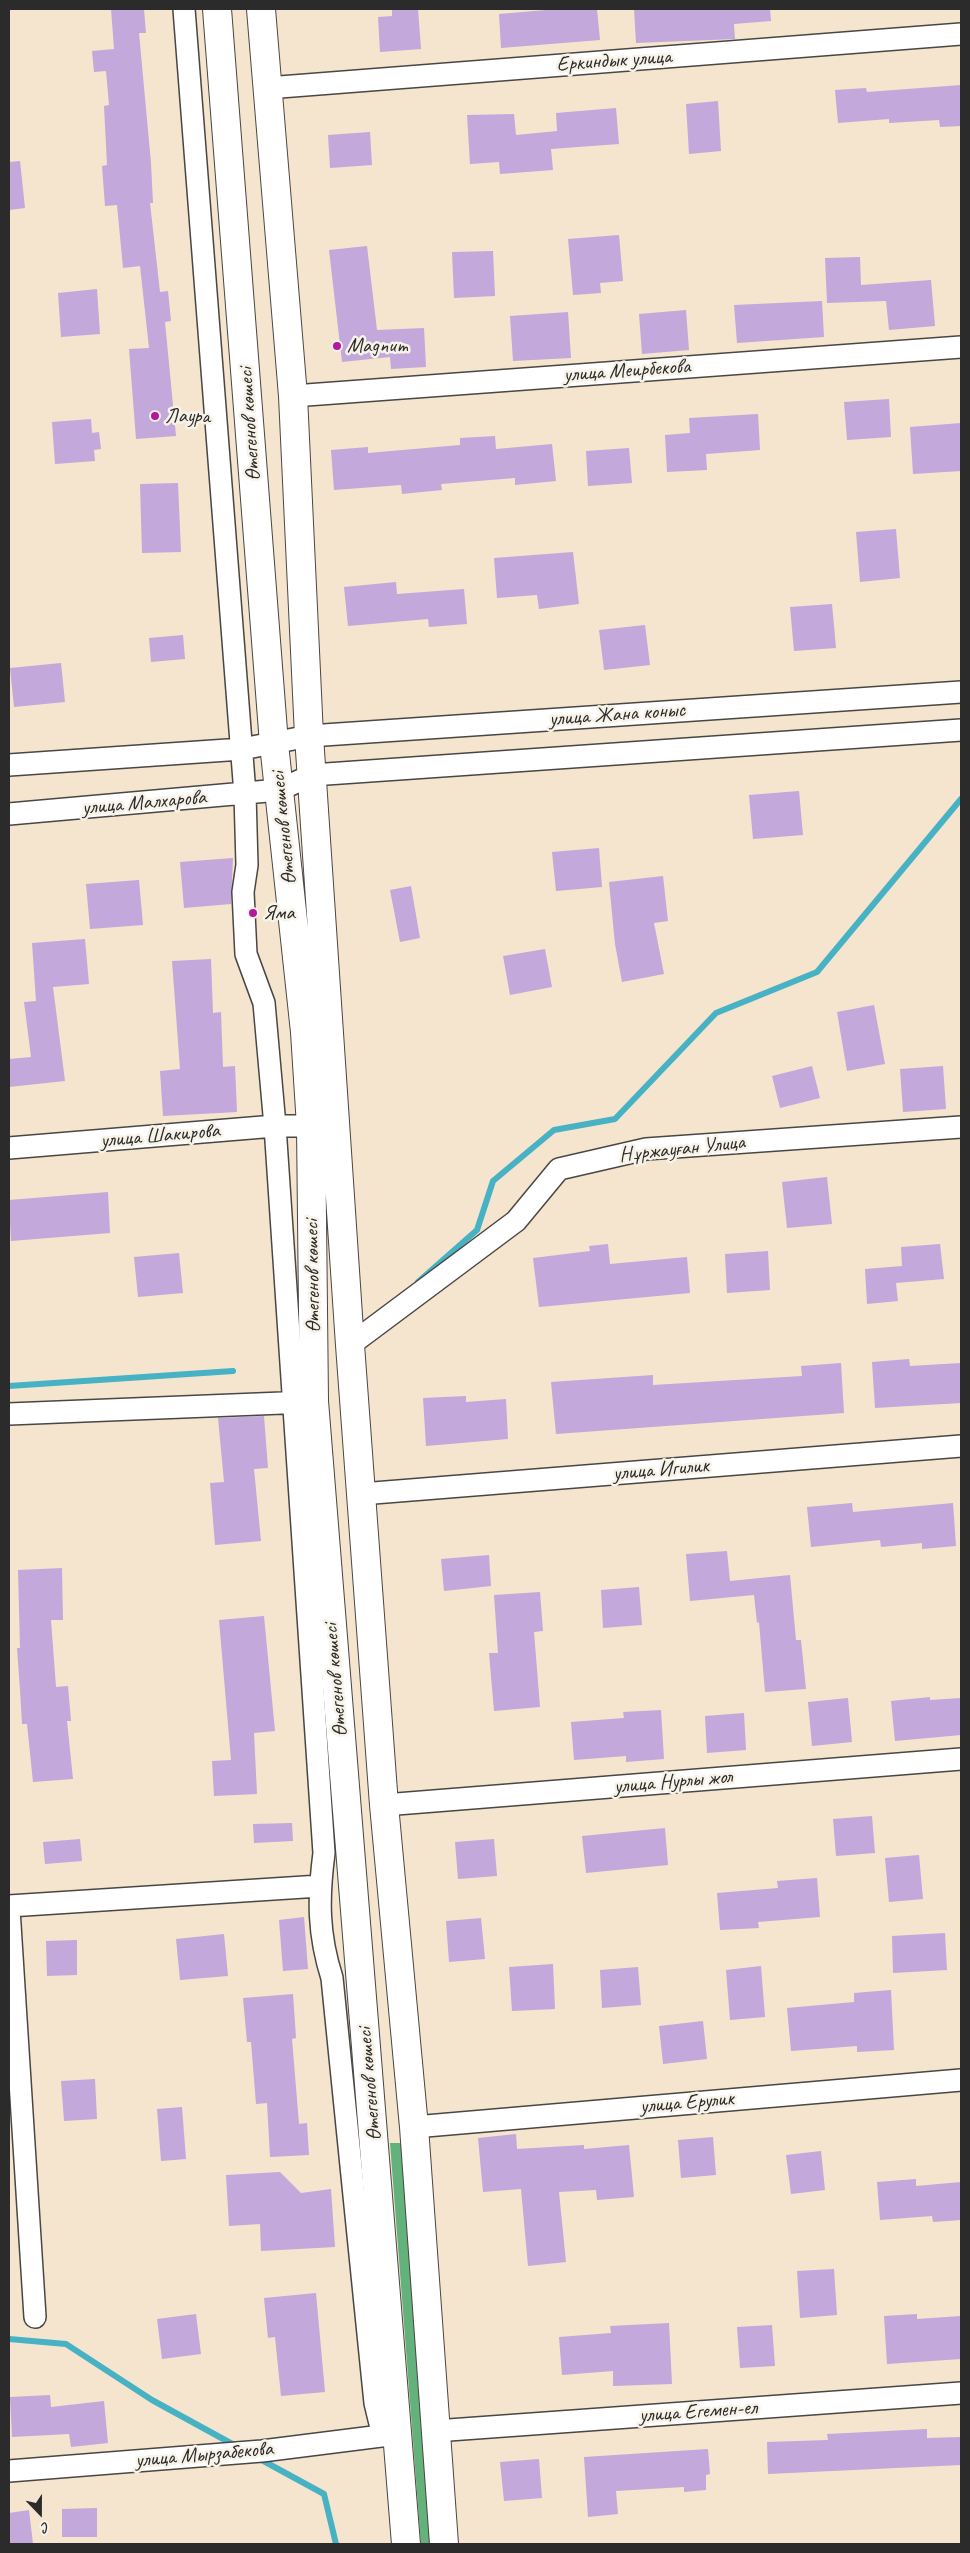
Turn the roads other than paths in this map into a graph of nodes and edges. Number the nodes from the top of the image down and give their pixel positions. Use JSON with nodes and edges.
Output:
{"nodes":[{"id":1,"x":184,"y":9,"type":"edge"},
{"id":2,"x":217,"y":9,"type":"edge"},
{"id":3,"x":261,"y":9,"type":"edge"},
{"id":4,"x":961,"y":34,"type":"edge"},
{"id":5,"x":267,"y":88,"type":"junction"},
{"id":6,"x":961,"y":347,"type":"edge"},
{"id":7,"x":293,"y":396,"type":"junction"},
{"id":8,"x":961,"y":692,"type":"edge"},
{"id":9,"x":961,"y":730,"type":"edge"},
{"id":10,"x":308,"y":736,"type":"junction"},
{"id":11,"x":274,"y":744,"type":"junction"},
{"id":12,"x":242,"y":749,"type":"junction"},
{"id":13,"x":9,"y":765,"type":"edge"},
{"id":14,"x":312,"y":775,"type":"junction"},
{"id":15,"x":279,"y":790,"type":"junction"},
{"id":16,"x":245,"y":794,"type":"junction"},
{"id":17,"x":9,"y":814,"type":"edge"},
{"id":18,"x":275,"y":1126,"type":"junction"},
{"id":19,"x":311,"y":1126,"type":"junction"},
{"id":20,"x":961,"y":1127,"type":"edge"},
{"id":21,"x":9,"y":1148,"type":"edge"},
{"id":22,"x":350,"y":1345,"type":"junction"},
{"id":23,"x":303,"y":1402,"type":"junction"},
{"id":24,"x":9,"y":1414,"type":"edge"},
{"id":25,"x":961,"y":1446,"type":"edge"},
{"id":26,"x":361,"y":1494,"type":"junction"},
{"id":27,"x":374,"y":1664,"type":"junction"},
{"id":28,"x":335,"y":1668,"type":"junction"},
{"id":29,"x":961,"y":1759,"type":"edge"},
{"id":30,"x":384,"y":1805,"type":"junction"},
{"id":31,"x":320,"y":1886,"type":"junction"},
{"id":32,"x":9,"y":1907,"type":"edge"},
{"id":33,"x":961,"y":2080,"type":"edge"},
{"id":34,"x":414,"y":2127,"type":"junction"},
{"id":35,"x":35,"y":2317,"type":"dead end"},
{"id":36,"x":961,"y":2393,"type":"edge"},
{"id":37,"x":435,"y":2432,"type":"junction"},
{"id":38,"x":391,"y":2435,"type":"junction"},
{"id":39,"x":9,"y":2471,"type":"edge"},
{"id":40,"x":406,"y":2544,"type":"edge"},
{"id":41,"x":444,"y":2544,"type":"edge"}],
"edges":[{"from":1,"to":12,"type":"street"},
{"from":2,"to":11,"type":"main road","name":"Өтегенов көшесі"},
{"from":3,"to":5,"type":"main road","name":"Өтегенов көшесі"},
{"from":4,"to":5,"type":"street","name":"Еркиндык улица"},
{"from":5,"to":7,"type":"main road","name":"Өтегенов көшесі"},
{"from":6,"to":7,"type":"street","name":"улица Меирбекова"},
{"from":7,"to":10,"type":"main road","name":"Өтегенов көшесі"},
{"from":8,"to":10,"type":"street","name":"улица Жана коныс"},
{"from":9,"to":14,"type":"street","name":"улица Жана коныс"},
{"from":10,"to":11,"type":"street","name":"улица Жана коныс"},
{"from":10,"to":14,"type":"main road","name":"Өтегенов көшесі"},
{"from":11,"to":12,"type":"street"},
{"from":11,"to":15,"type":"main road","name":"Өтегенов көшесі"},
{"from":12,"to":13,"type":"street"},
{"from":12,"to":16,"type":"street"},
{"from":14,"to":15,"type":"street","name":"улица Жана коныс"},
{"from":14,"to":22,"type":"main road","name":"Өтегенов көшесі"},
{"from":15,"to":16,"type":"street","name":"улица Малхарова"},
{"from":15,"to":19,"type":"main road","name":"Өтегенов көшесі"},
{"from":16,"to":17,"type":"street","name":"улица Малхарова"},
{"from":16,"to":18,"type":"street"},
{"from":18,"to":19,"type":"street","name":"улица Шакирова"},
{"from":18,"to":21,"type":"street","name":"улица Шакирова"},
{"from":18,"to":23,"type":"street"},
{"from":19,"to":23,"type":"main road","name":"Өтегенов көшесі"},
{"from":20,"to":22,"type":"street","name":"Нұржауған Улица"},
{"from":22,"to":26,"type":"main road","name":"Өтегенов көшесі"},
{"from":23,"to":24,"type":"street"},
{"from":23,"to":28,"type":"main road","name":"Өтегенов көшесі"},
{"from":23,"to":31,"type":"street"},
{"from":25,"to":26,"type":"street","name":"улица Игилик"},
{"from":26,"to":27,"type":"main road","name":"Өтегенов көшесі"},
{"from":27,"to":28,"type":"main road"},
{"from":27,"to":30,"type":"main road","name":"Өтегенов көшесі"},
{"from":28,"to":38,"type":"main road","name":"Өтегенов көшесі"},
{"from":29,"to":30,"type":"street","name":"улица Нурлы жол"},
{"from":30,"to":34,"type":"main road","name":"Өтегенов көшесі"},
{"from":31,"to":32,"type":"street"},
{"from":31,"to":38,"type":"street"},
{"from":32,"to":35,"type":"street"},
{"from":33,"to":34,"type":"street","name":"улица Ерулик"},
{"from":34,"to":37,"type":"main road","name":"Өтегенов көшесі"},
{"from":36,"to":37,"type":"street","name":"улица Егемен-ел"},
{"from":37,"to":41,"type":"main road","name":"Өтегенов көшесі"},
{"from":38,"to":39,"type":"street","name":"улица Мырзабекова"},
{"from":38,"to":40,"type":"main road","name":"Өтегенов көшесі"}]}
